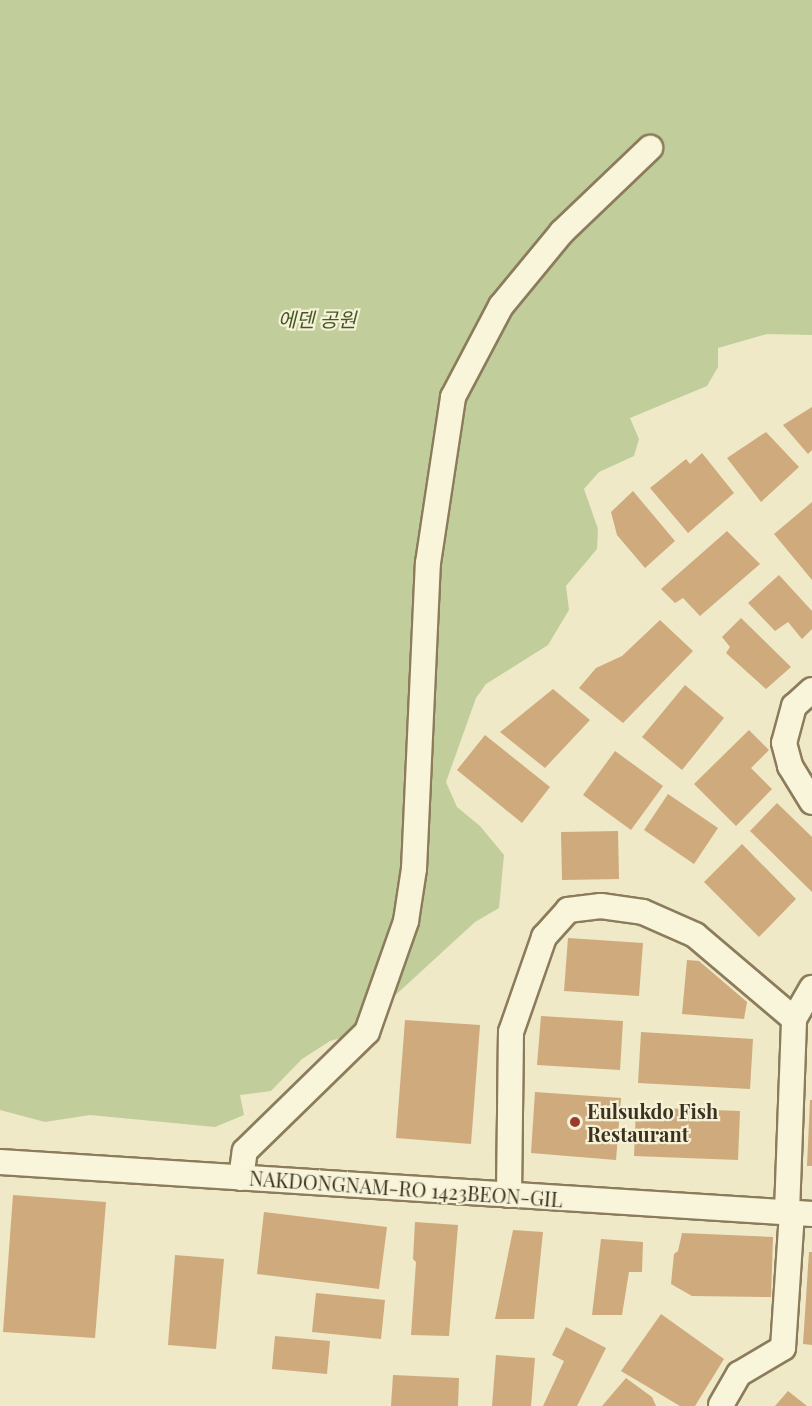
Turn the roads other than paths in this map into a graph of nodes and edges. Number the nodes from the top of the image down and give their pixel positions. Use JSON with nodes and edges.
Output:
{"nodes":[{"id":1,"x":650,"y":148,"type":"dead end"},
{"id":2,"x":812,"y":690,"type":"edge"},
{"id":3,"x":812,"y":802,"type":"edge"},
{"id":4,"x":812,"y":988,"type":"edge"},
{"id":5,"x":794,"y":1019,"type":"junction"},
{"id":6,"x":0,"y":1162,"type":"edge"},
{"id":7,"x":241,"y":1178,"type":"junction"},
{"id":8,"x":509,"y":1195,"type":"junction"},
{"id":9,"x":797,"y":1213,"type":"edge"},
{"id":10,"x":721,"y":1405,"type":"edge"}],
"edges":[{"from":1,"to":7,"type":"lane"},
{"from":2,"to":3,"type":"lane"},
{"from":4,"to":5,"type":"lane"},
{"from":5,"to":8,"type":"lane"},
{"from":5,"to":9,"type":"lane"},
{"from":6,"to":7,"type":"lane","name":"NAKDONGNAM-RO 1423BEON-GIL"},
{"from":7,"to":8,"type":"lane","name":"NAKDONGNAM-RO 1423BEON-GIL"},
{"from":8,"to":9,"type":"lane","name":"NAKDONGNAM-RO 1423BEON-GIL"},
{"from":9,"to":10,"type":"lane"}]}
